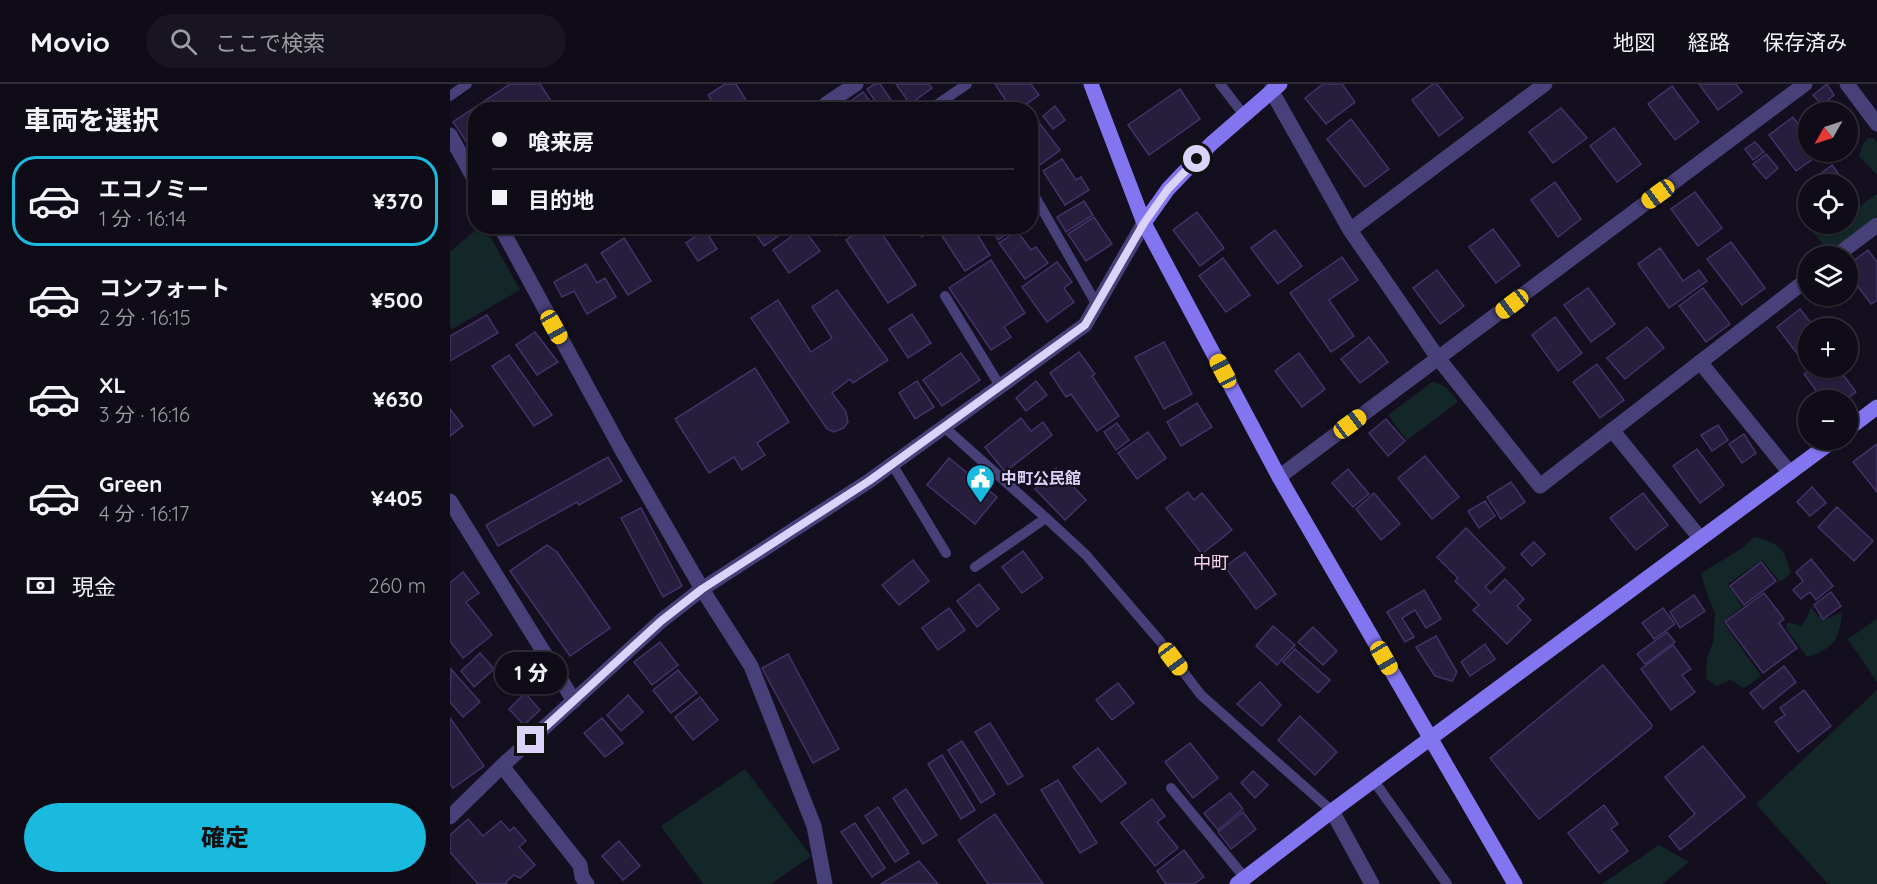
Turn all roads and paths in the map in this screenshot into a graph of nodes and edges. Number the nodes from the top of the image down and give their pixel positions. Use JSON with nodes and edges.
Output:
{"nodes":[{"id":1,"x":467,"y":84,"type":"edge"},
{"id":2,"x":856,"y":84,"type":"edge"},
{"id":3,"x":966,"y":84,"type":"edge"},
{"id":4,"x":1091,"y":84,"type":"edge"},
{"id":5,"x":1220,"y":84,"type":"edge"},
{"id":6,"x":1545,"y":84,"type":"edge"},
{"id":7,"x":1805,"y":84,"type":"edge"},
{"id":8,"x":1846,"y":84,"type":"edge"},
{"id":9,"x":1275,"y":87,"type":"edge"},
{"id":10,"x":450,"y":96,"type":"edge"},
{"id":11,"x":829,"y":102,"type":"edge"},
{"id":12,"x":940,"y":102,"type":"edge"},
{"id":13,"x":1244,"y":115,"type":"junction"},
{"id":14,"x":1877,"y":124,"type":"edge"},
{"id":15,"x":450,"y":135,"type":"edge"},
{"id":16,"x":468,"y":168,"type":"edge"},
{"id":17,"x":1038,"y":202,"type":"edge"},
{"id":18,"x":1144,"y":223,"type":"junction"},
{"id":19,"x":1877,"y":225,"type":"edge"},
{"id":20,"x":1350,"y":230,"type":"junction"},
{"id":21,"x":504,"y":234,"type":"edge"},
{"id":22,"x":1849,"y":246,"type":"edge"},
{"id":23,"x":1798,"y":286,"type":"edge"},
{"id":24,"x":945,"y":296,"type":"dead end"},
{"id":25,"x":1097,"y":305,"type":"junction"},
{"id":26,"x":1438,"y":358,"type":"junction"},
{"id":27,"x":1700,"y":362,"type":"junction"},
{"id":28,"x":1000,"y":386,"type":"junction"},
{"id":29,"x":1877,"y":407,"type":"edge"},
{"id":30,"x":1858,"y":421,"type":"edge"},
{"id":31,"x":944,"y":427,"type":"junction"},
{"id":32,"x":1612,"y":430,"type":"junction"},
{"id":33,"x":1821,"y":450,"type":"edge"},
{"id":34,"x":892,"y":464,"type":"junction"},
{"id":35,"x":1790,"y":473,"type":"junction"},
{"id":36,"x":1279,"y":477,"type":"junction"},
{"id":37,"x":450,"y":501,"type":"edge"},
{"id":38,"x":1046,"y":518,"type":"junction"},
{"id":39,"x":1700,"y":538,"type":"junction"},
{"id":40,"x":946,"y":553,"type":"dead end"},
{"id":41,"x":975,"y":567,"type":"dead end"},
{"id":42,"x":702,"y":589,"type":"junction"},
{"id":43,"x":574,"y":701,"type":"junction"},
{"id":44,"x":1430,"y":738,"type":"junction"},
{"id":45,"x":502,"y":766,"type":"junction"},
{"id":46,"x":1374,"y":780,"type":"junction"},
{"id":47,"x":1171,"y":788,"type":"dead end"},
{"id":48,"x":1332,"y":811,"type":"junction"},
{"id":49,"x":450,"y":817,"type":"edge"},
{"id":50,"x":1241,"y":881,"type":"edge"},
{"id":51,"x":587,"y":884,"type":"edge"},
{"id":52,"x":825,"y":884,"type":"edge"},
{"id":53,"x":1372,"y":884,"type":"edge"},
{"id":54,"x":1447,"y":884,"type":"edge"},
{"id":55,"x":1515,"y":884,"type":"edge"}],
"edges":[{"from":1,"to":10,"type":"lane"},
{"from":2,"to":11,"type":"street"},
{"from":3,"to":12,"type":"lane"},
{"from":4,"to":18,"type":"street"},
{"from":5,"to":13,"type":"lane"},
{"from":6,"to":20,"type":"street"},
{"from":7,"to":26,"type":"street"},
{"from":8,"to":14,"type":"street"},
{"from":9,"to":13,"type":"street"},
{"from":9,"to":20,"type":"street"},
{"from":13,"to":18,"type":"street"},
{"from":15,"to":16,"type":"street"},
{"from":17,"to":25,"type":"lane"},
{"from":18,"to":25,"type":"street"},
{"from":18,"to":36,"type":"street"},
{"from":19,"to":22,"type":"street"},
{"from":20,"to":26,"type":"street"},
{"from":21,"to":42,"type":"street"},
{"from":23,"to":27,"type":"street"},
{"from":24,"to":28,"type":"lane"},
{"from":25,"to":28,"type":"street"},
{"from":26,"to":32,"type":"street"},
{"from":26,"to":36,"type":"street"},
{"from":27,"to":32,"type":"street"},
{"from":27,"to":35,"type":"street"},
{"from":28,"to":31,"type":"street"},
{"from":29,"to":30,"type":"street"},
{"from":31,"to":34,"type":"street"},
{"from":31,"to":38,"type":"lane"},
{"from":32,"to":39,"type":"street"},
{"from":33,"to":35,"type":"street"},
{"from":34,"to":40,"type":"lane"},
{"from":34,"to":42,"type":"street"},
{"from":35,"to":39,"type":"street"},
{"from":36,"to":44,"type":"street"},
{"from":37,"to":43,"type":"street"},
{"from":38,"to":41,"type":"lane"},
{"from":38,"to":48,"type":"lane"},
{"from":39,"to":44,"type":"street"},
{"from":42,"to":43,"type":"street"},
{"from":42,"to":52,"type":"street"},
{"from":43,"to":45,"type":"street"},
{"from":44,"to":46,"type":"street"},
{"from":44,"to":55,"type":"street"},
{"from":45,"to":49,"type":"street"},
{"from":45,"to":51,"type":"street"},
{"from":46,"to":48,"type":"street"},
{"from":46,"to":54,"type":"lane"},
{"from":47,"to":50,"type":"lane"},
{"from":48,"to":50,"type":"street"},
{"from":48,"to":53,"type":"street"}]}
